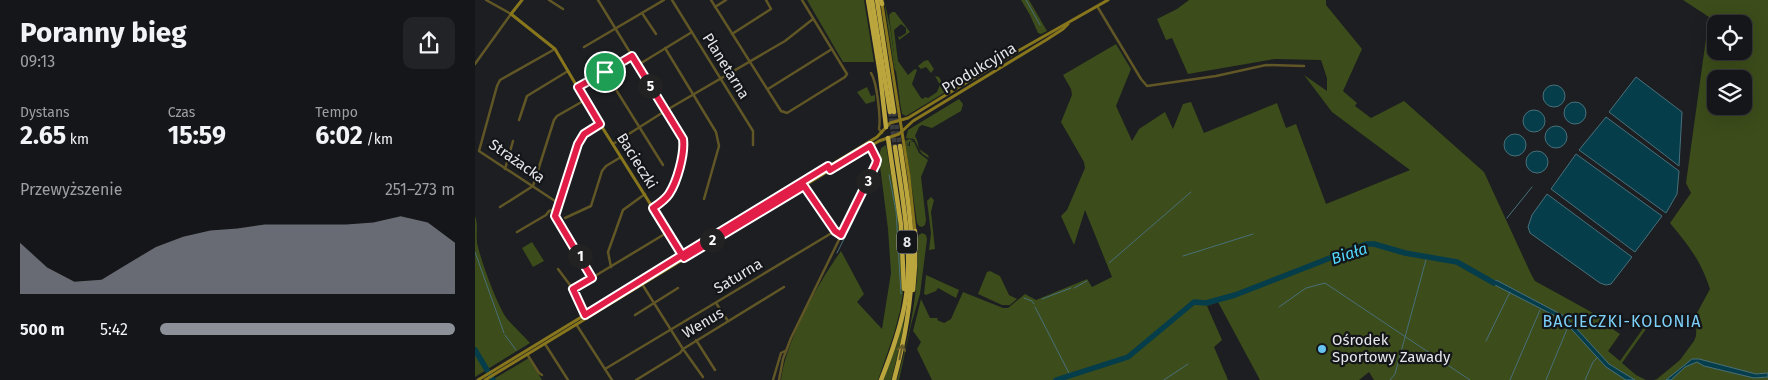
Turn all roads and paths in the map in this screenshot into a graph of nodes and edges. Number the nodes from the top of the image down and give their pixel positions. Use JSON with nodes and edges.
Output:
{"nodes":[{"id":1,"x":486,"y":0,"type":"edge"},
{"id":2,"x":522,"y":0,"type":"edge"},
{"id":3,"x":549,"y":0,"type":"edge"},
{"id":4,"x":598,"y":0,"type":"edge"},
{"id":5,"x":664,"y":0,"type":"edge"},
{"id":6,"x":672,"y":0,"type":"edge"},
{"id":7,"x":711,"y":0,"type":"edge"},
{"id":8,"x":727,"y":0,"type":"edge"},
{"id":9,"x":766,"y":0,"type":"edge"},
{"id":10,"x":802,"y":0,"type":"edge"},
{"id":11,"x":868,"y":0,"type":"edge"},
{"id":12,"x":872,"y":0,"type":"edge"},
{"id":13,"x":877,"y":0,"type":"edge"},
{"id":14,"x":1108,"y":0,"type":"edge"},
{"id":15,"x":882,"y":1,"type":"edge"},
{"id":16,"x":1097,"y":6,"type":"junction"},
{"id":17,"x":715,"y":7,"type":"junction"},
{"id":18,"x":563,"y":9,"type":"dead end"},
{"id":19,"x":642,"y":13,"type":"junction"},
{"id":20,"x":511,"y":14,"type":"junction"},
{"id":21,"x":813,"y":19,"type":"junction"},
{"id":22,"x":1068,"y":24,"type":"junction"},
{"id":23,"x":616,"y":28,"type":"junction"},
{"id":24,"x":692,"y":32,"type":"junction"},
{"id":25,"x":656,"y":34,"type":"dead end"},
{"id":26,"x":732,"y":34,"type":"junction"},
{"id":27,"x":1038,"y":39,"type":"junction"},
{"id":28,"x":1040,"y":43,"type":"junction"},
{"id":29,"x":584,"y":47,"type":"dead end"},
{"id":30,"x":665,"y":48,"type":"junction"},
{"id":31,"x":555,"y":49,"type":"junction"},
{"id":32,"x":832,"y":49,"type":"junction"},
{"id":33,"x":632,"y":56,"type":"junction"},
{"id":34,"x":750,"y":62,"type":"junction"},
{"id":35,"x":475,"y":64,"type":"edge"},
{"id":36,"x":638,"y":65,"type":"junction"},
{"id":37,"x":1304,"y":66,"type":"dead end"},
{"id":38,"x":569,"y":71,"type":"junction"},
{"id":39,"x":605,"y":72,"type":"junction"},
{"id":40,"x":871,"y":73,"type":"dead end"},
{"id":41,"x":721,"y":78,"type":"junction"},
{"id":42,"x":578,"y":87,"type":"junction"},
{"id":43,"x":767,"y":89,"type":"junction"},
{"id":44,"x":693,"y":95,"type":"junction"},
{"id":45,"x":585,"y":100,"type":"junction"},
{"id":46,"x":665,"y":111,"type":"junction"},
{"id":47,"x":519,"y":120,"type":"dead end"},
{"id":48,"x":900,"y":120,"type":"junction"},
{"id":49,"x":600,"y":124,"type":"junction"},
{"id":50,"x":886,"y":127,"type":"junction"},
{"id":51,"x":640,"y":128,"type":"junction"},
{"id":52,"x":902,"y":132,"type":"junction"},
{"id":53,"x":882,"y":134,"type":"junction"},
{"id":54,"x":888,"y":138,"type":"junction"},
{"id":55,"x":513,"y":141,"type":"dead end"},
{"id":56,"x":613,"y":144,"type":"junction"},
{"id":57,"x":753,"y":145,"type":"dead end"},
{"id":58,"x":870,"y":146,"type":"junction"},
{"id":59,"x":621,"y":158,"type":"junction"},
{"id":60,"x":663,"y":165,"type":"dead end"},
{"id":61,"x":829,"y":168,"type":"junction"},
{"id":62,"x":505,"y":169,"type":"junction"},
{"id":63,"x":533,"y":186,"type":"junction"},
{"id":64,"x":804,"y":186,"type":"junction"},
{"id":65,"x":645,"y":194,"type":"junction"},
{"id":66,"x":704,"y":199,"type":"dead end"},
{"id":67,"x":558,"y":202,"type":"junction"},
{"id":68,"x":500,"y":207,"type":"dead end"},
{"id":69,"x":653,"y":208,"type":"junction"},
{"id":70,"x":556,"y":209,"type":"junction"},
{"id":71,"x":565,"y":218,"type":"dead end"},
{"id":72,"x":835,"y":231,"type":"junction"},
{"id":73,"x":915,"y":231,"type":"joint"},
{"id":74,"x":517,"y":232,"type":"dead end"},
{"id":75,"x":668,"y":232,"type":"junction"},
{"id":76,"x":841,"y":235,"type":"junction"},
{"id":77,"x":683,"y":257,"type":"junction"},
{"id":78,"x":611,"y":267,"type":"junction"},
{"id":79,"x":558,"y":269,"type":"dead end"},
{"id":80,"x":592,"y":278,"type":"junction"},
{"id":81,"x":641,"y":283,"type":"junction"},
{"id":82,"x":783,"y":287,"type":"dead end"},
{"id":83,"x":678,"y":288,"type":"dead end"},
{"id":84,"x":573,"y":289,"type":"junction"},
{"id":85,"x":654,"y":302,"type":"junction"},
{"id":86,"x":716,"y":303,"type":"junction"},
{"id":87,"x":585,"y":315,"type":"junction"},
{"id":88,"x":635,"y":315,"type":"dead end"},
{"id":89,"x":728,"y":321,"type":"junction"},
{"id":90,"x":577,"y":324,"type":"junction"},
{"id":91,"x":907,"y":324,"type":"junction"},
{"id":92,"x":671,"y":330,"type":"junction"},
{"id":93,"x":897,"y":337,"type":"junction"},
{"id":94,"x":696,"y":340,"type":"junction"},
{"id":95,"x":545,"y":344,"type":"junction"},
{"id":96,"x":683,"y":349,"type":"junction"},
{"id":97,"x":785,"y":351,"type":"junction"},
{"id":98,"x":527,"y":354,"type":"junction"},
{"id":99,"x":605,"y":369,"type":"junction"},
{"id":100,"x":715,"y":370,"type":"dead end"},
{"id":101,"x":493,"y":373,"type":"junction"},
{"id":102,"x":542,"y":375,"type":"dead end"},
{"id":103,"x":703,"y":377,"type":"dead end"},
{"id":104,"x":485,"y":378,"type":"edge"},
{"id":105,"x":478,"y":380,"type":"edge"},
{"id":106,"x":568,"y":380,"type":"edge"},
{"id":107,"x":612,"y":380,"type":"edge"},
{"id":108,"x":636,"y":380,"type":"edge"},
{"id":109,"x":773,"y":380,"type":"edge"},
{"id":110,"x":779,"y":380,"type":"edge"},
{"id":111,"x":881,"y":380,"type":"edge"},
{"id":112,"x":894,"y":380,"type":"edge"}],
"edges":[{"from":1,"to":20,"type":"street","name":"Bacieczki"},
{"from":2,"to":20,"type":"main road"},
{"from":3,"to":18,"type":"street"},
{"from":4,"to":23,"type":"street"},
{"from":5,"to":19,"type":"street"},
{"from":6,"to":24,"type":"street","name":"Planetarna"},
{"from":7,"to":17,"type":"street"},
{"from":8,"to":17,"type":"street"},
{"from":9,"to":26,"type":"street"},
{"from":10,"to":21,"type":"street"},
{"from":11,"to":50,"type":"highway"},
{"from":12,"to":13,"type":"highway"},
{"from":14,"to":16,"type":"main road","name":"Produkcyjna"},
{"from":15,"to":48,"type":"main road"},
{"from":16,"to":22,"type":"main road","name":"Produkcyjna"},
{"from":16,"to":37,"type":"street"},
{"from":17,"to":26,"type":"street"},
{"from":19,"to":23,"type":"street"},
{"from":19,"to":25,"type":"street"},
{"from":20,"to":31,"type":"main road","name":"Bacieczki"},
{"from":20,"to":35,"type":"street"},
{"from":21,"to":32,"type":"street"},
{"from":21,"to":34,"type":"street"},
{"from":22,"to":27,"type":"main road","name":"Produkcyjna"},
{"from":22,"to":28,"type":"main road","name":"Produkcyjna"},
{"from":23,"to":29,"type":"street"},
{"from":23,"to":33,"type":"street"},
{"from":24,"to":30,"type":"street"},
{"from":24,"to":41,"type":"street","name":"Planetarna"},
{"from":26,"to":34,"type":"street"},
{"from":27,"to":28,"type":"main road"},
{"from":27,"to":48,"type":"main road","name":"Produkcyjna"},
{"from":28,"to":52,"type":"main road","name":"Produkcyjna"},
{"from":30,"to":36,"type":"street"},
{"from":30,"to":44,"type":"street"},
{"from":31,"to":38,"type":"main road","name":"Bacieczki"},
{"from":31,"to":62,"type":"street","name":"Strażacka"},
{"from":32,"to":43,"type":"street"},
{"from":32,"to":43,"type":"street"},
{"from":33,"to":36,"type":"street"},
{"from":33,"to":39,"type":"street"},
{"from":34,"to":41,"type":"street"},
{"from":34,"to":43,"type":"street"},
{"from":36,"to":46,"type":"street"},
{"from":38,"to":42,"type":"main road","name":"Bacieczki"},
{"from":38,"to":47,"type":"street"},
{"from":39,"to":42,"type":"street"},
{"from":39,"to":51,"type":"street"},
{"from":40,"to":53,"type":"street"},
{"from":41,"to":44,"type":"street"},
{"from":41,"to":57,"type":"street","name":"Planetarna"},
{"from":42,"to":45,"type":"main road","name":"Bacieczki"},
{"from":44,"to":46,"type":"street"},
{"from":44,"to":66,"type":"street"},
{"from":45,"to":49,"type":"main road","name":"Bacieczki"},
{"from":45,"to":63,"type":"street"},
{"from":46,"to":51,"type":"street"},
{"from":46,"to":69,"type":"street"},
{"from":48,"to":50,"type":"main road","name":"Produkcyjna"},
{"from":48,"to":52,"type":"main road"},
{"from":49,"to":56,"type":"main road","name":"Bacieczki"},
{"from":49,"to":67,"type":"street"},
{"from":50,"to":53,"type":"main road"},
{"from":50,"to":54,"type":"main road"},
{"from":51,"to":56,"type":"street"},
{"from":51,"to":60,"type":"street"},
{"from":52,"to":54,"type":"main road","name":"Produkcyjna"},
{"from":52,"to":73,"type":"main road"},
{"from":53,"to":61,"type":"main road"},
{"from":54,"to":58,"type":"main road"},
{"from":54,"to":93,"type":"highway"},
{"from":55,"to":62,"type":"street"},
{"from":56,"to":59,"type":"main road","name":"Bacieczki"},
{"from":58,"to":61,"type":"main road"},
{"from":58,"to":76,"type":"street"},
{"from":59,"to":65,"type":"main road","name":"Bacieczki"},
{"from":59,"to":71,"type":"street"},
{"from":61,"to":64,"type":"main road"},
{"from":61,"to":77,"type":"main road"},
{"from":62,"to":63,"type":"street","name":"Strażacka"},
{"from":63,"to":67,"type":"street","name":"Strażacka"},
{"from":63,"to":68,"type":"street"},
{"from":64,"to":72,"type":"street"},
{"from":64,"to":77,"type":"main road"},
{"from":65,"to":69,"type":"main road","name":"Bacieczki"},
{"from":65,"to":78,"type":"street"},
{"from":67,"to":70,"type":"street"},
{"from":69,"to":75,"type":"main road","name":"Bacieczki"},
{"from":70,"to":74,"type":"street"},
{"from":70,"to":80,"type":"street"},
{"from":72,"to":76,"type":"street"},
{"from":72,"to":86,"type":"street","name":"Saturna"},
{"from":73,"to":91,"type":"highway"},
{"from":75,"to":77,"type":"main road","name":"Bacieczki"},
{"from":75,"to":78,"type":"street"},
{"from":76,"to":97,"type":"street"},
{"from":77,"to":81,"type":"main road"},
{"from":78,"to":80,"type":"street"},
{"from":79,"to":84,"type":"street"},
{"from":80,"to":84,"type":"street"},
{"from":81,"to":85,"type":"street"},
{"from":81,"to":87,"type":"main road"},
{"from":81,"to":90,"type":"main road"},
{"from":82,"to":89,"type":"street","name":"Wenus"},
{"from":83,"to":85,"type":"street"},
{"from":84,"to":87,"type":"street"},
{"from":85,"to":88,"type":"street"},
{"from":85,"to":92,"type":"street"},
{"from":86,"to":89,"type":"street"},
{"from":86,"to":92,"type":"street","name":"Saturna"},
{"from":87,"to":101,"type":"main road"},
{"from":89,"to":94,"type":"street","name":"Wenus"},
{"from":90,"to":95,"type":"main road"},
{"from":90,"to":99,"type":"street"},
{"from":91,"to":93,"type":"highway","number":"8"},
{"from":112,"to":91,"type":"highway","number":"8","one_way":true},
{"from":92,"to":96,"type":"street"},
{"from":92,"to":99,"type":"street","name":"Saturna"},
{"from":93,"to":111,"type":"highway","number":"8"},
{"from":94,"to":96,"type":"street","name":"Wenus"},
{"from":94,"to":100,"type":"street"},
{"from":95,"to":98,"type":"main road"},
{"from":95,"to":106,"type":"street"},
{"from":96,"to":103,"type":"street"},
{"from":96,"to":108,"type":"street","name":"Wenus"},
{"from":97,"to":109,"type":"street"},
{"from":97,"to":110,"type":"street"},
{"from":98,"to":101,"type":"main road"},
{"from":98,"to":102,"type":"street"},
{"from":99,"to":107,"type":"street"},
{"from":101,"to":104,"type":"main road"},
{"from":104,"to":105,"type":"main road"}]}
